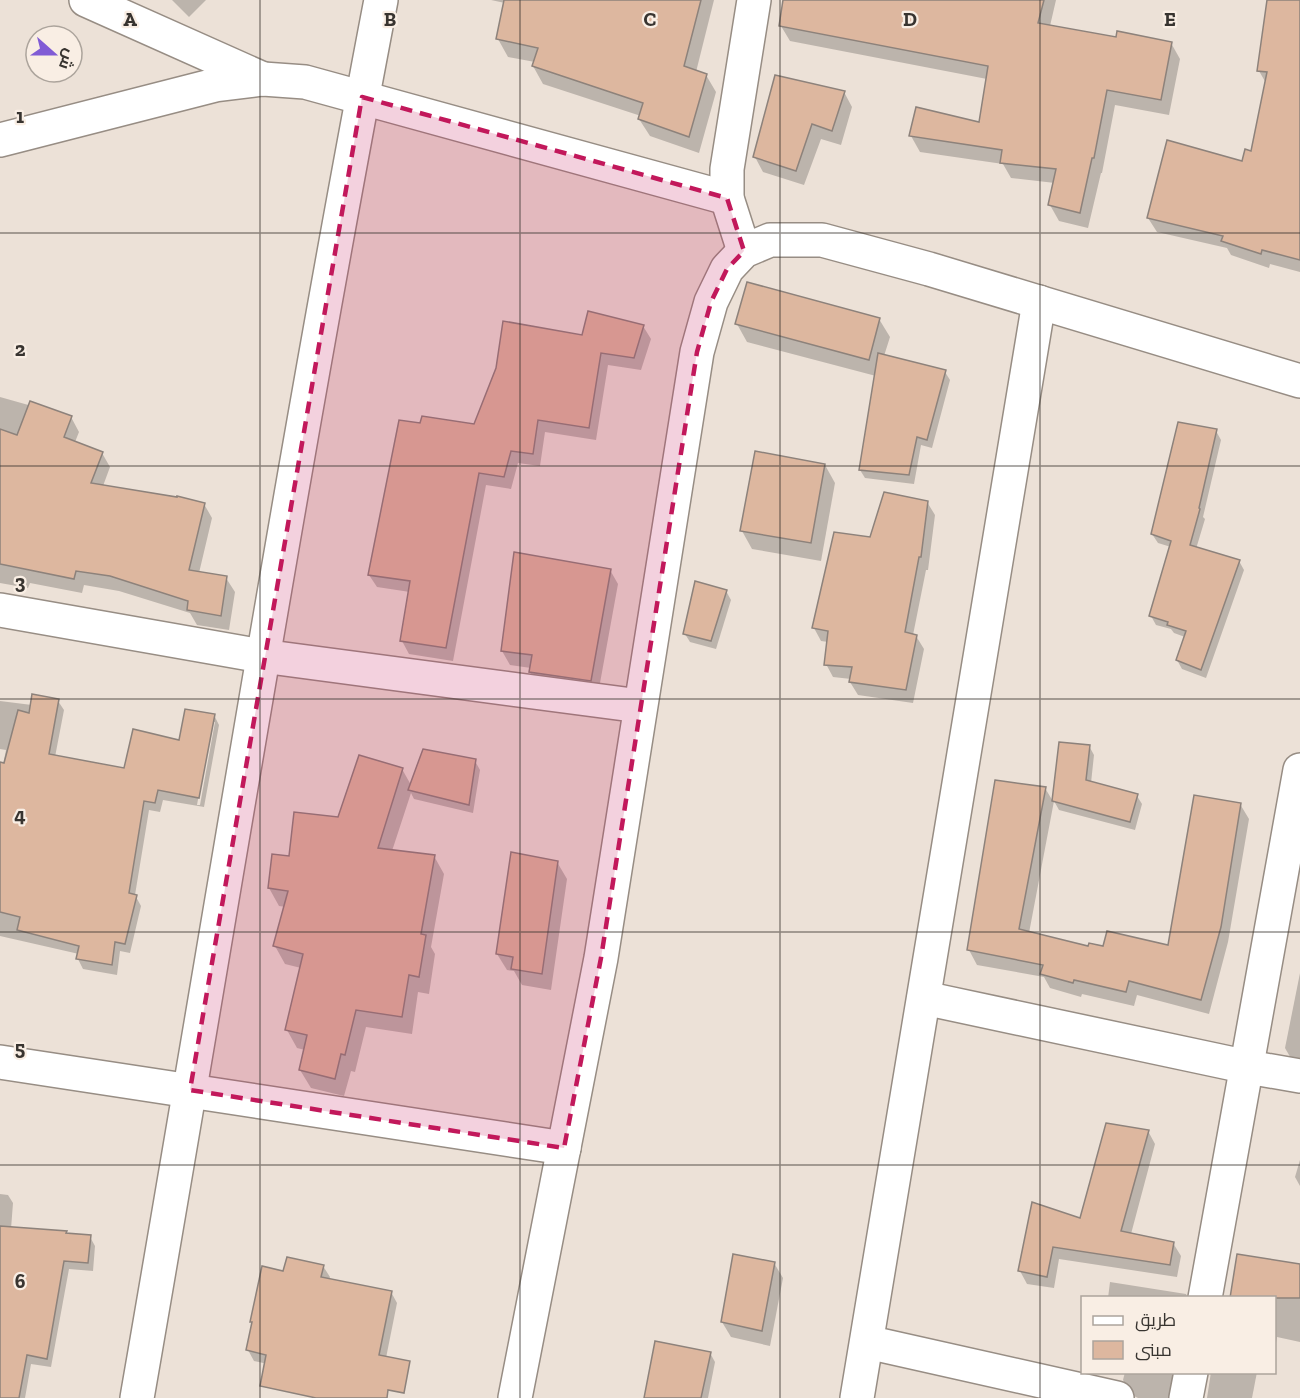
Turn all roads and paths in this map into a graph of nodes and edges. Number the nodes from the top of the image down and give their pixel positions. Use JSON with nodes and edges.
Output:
{"nodes":[{"id":1,"x":86,"y":0,"type":"edge"},
{"id":2,"x":381,"y":0,"type":"edge"},
{"id":3,"x":754,"y":0,"type":"edge"},
{"id":4,"x":263,"y":79,"type":"junction"},
{"id":5,"x":362,"y":97,"type":"junction"},
{"id":6,"x":0,"y":140,"type":"edge"},
{"id":7,"x":727,"y":198,"type":"junction"},
{"id":8,"x":744,"y":251,"type":"junction"},
{"id":9,"x":1039,"y":302,"type":"junction"},
{"id":10,"x":1300,"y":381,"type":"edge"},
{"id":11,"x":0,"y":610,"type":"edge"},
{"id":12,"x":262,"y":656,"type":"junction"},
{"id":13,"x":640,"y":706,"type":"junction"},
{"id":14,"x":1300,"y":770,"type":"edge"},
{"id":15,"x":924,"y":998,"type":"junction"},
{"id":16,"x":0,"y":1062,"type":"edge"},
{"id":17,"x":1248,"y":1067,"type":"junction"},
{"id":18,"x":1300,"y":1076,"type":"edge"},
{"id":19,"x":190,"y":1090,"type":"junction"},
{"id":20,"x":564,"y":1148,"type":"junction"},
{"id":21,"x":1205,"y":1296,"type":"edge"},
{"id":22,"x":867,"y":1342,"type":"junction"},
{"id":23,"x":1191,"y":1374,"type":"edge"},
{"id":24,"x":137,"y":1398,"type":"edge"},
{"id":25,"x":515,"y":1398,"type":"edge"},
{"id":26,"x":857,"y":1398,"type":"edge"},
{"id":27,"x":1117,"y":1398,"type":"edge"},
{"id":28,"x":1186,"y":1398,"type":"edge"}],
"edges":[{"from":1,"to":4,"type":"street"},
{"from":2,"to":5,"type":"street"},
{"from":3,"to":7,"type":"street"},
{"from":4,"to":5,"type":"street"},
{"from":4,"to":6,"type":"street"},
{"from":5,"to":7,"type":"street"},
{"from":5,"to":12,"type":"street"},
{"from":7,"to":8,"type":"street"},
{"from":8,"to":9,"type":"street"},
{"from":8,"to":13,"type":"street"},
{"from":9,"to":10,"type":"street"},
{"from":9,"to":15,"type":"street"},
{"from":11,"to":12,"type":"street"},
{"from":12,"to":13,"type":"street"},
{"from":12,"to":19,"type":"street"},
{"from":13,"to":20,"type":"street"},
{"from":14,"to":17,"type":"street"},
{"from":15,"to":17,"type":"street"},
{"from":15,"to":22,"type":"street"},
{"from":16,"to":19,"type":"street"},
{"from":17,"to":18,"type":"street"},
{"from":17,"to":21,"type":"street"},
{"from":19,"to":20,"type":"street"},
{"from":19,"to":24,"type":"street"},
{"from":20,"to":25,"type":"street"},
{"from":22,"to":26,"type":"street"},
{"from":22,"to":27,"type":"street"},
{"from":23,"to":28,"type":"street"}]}
